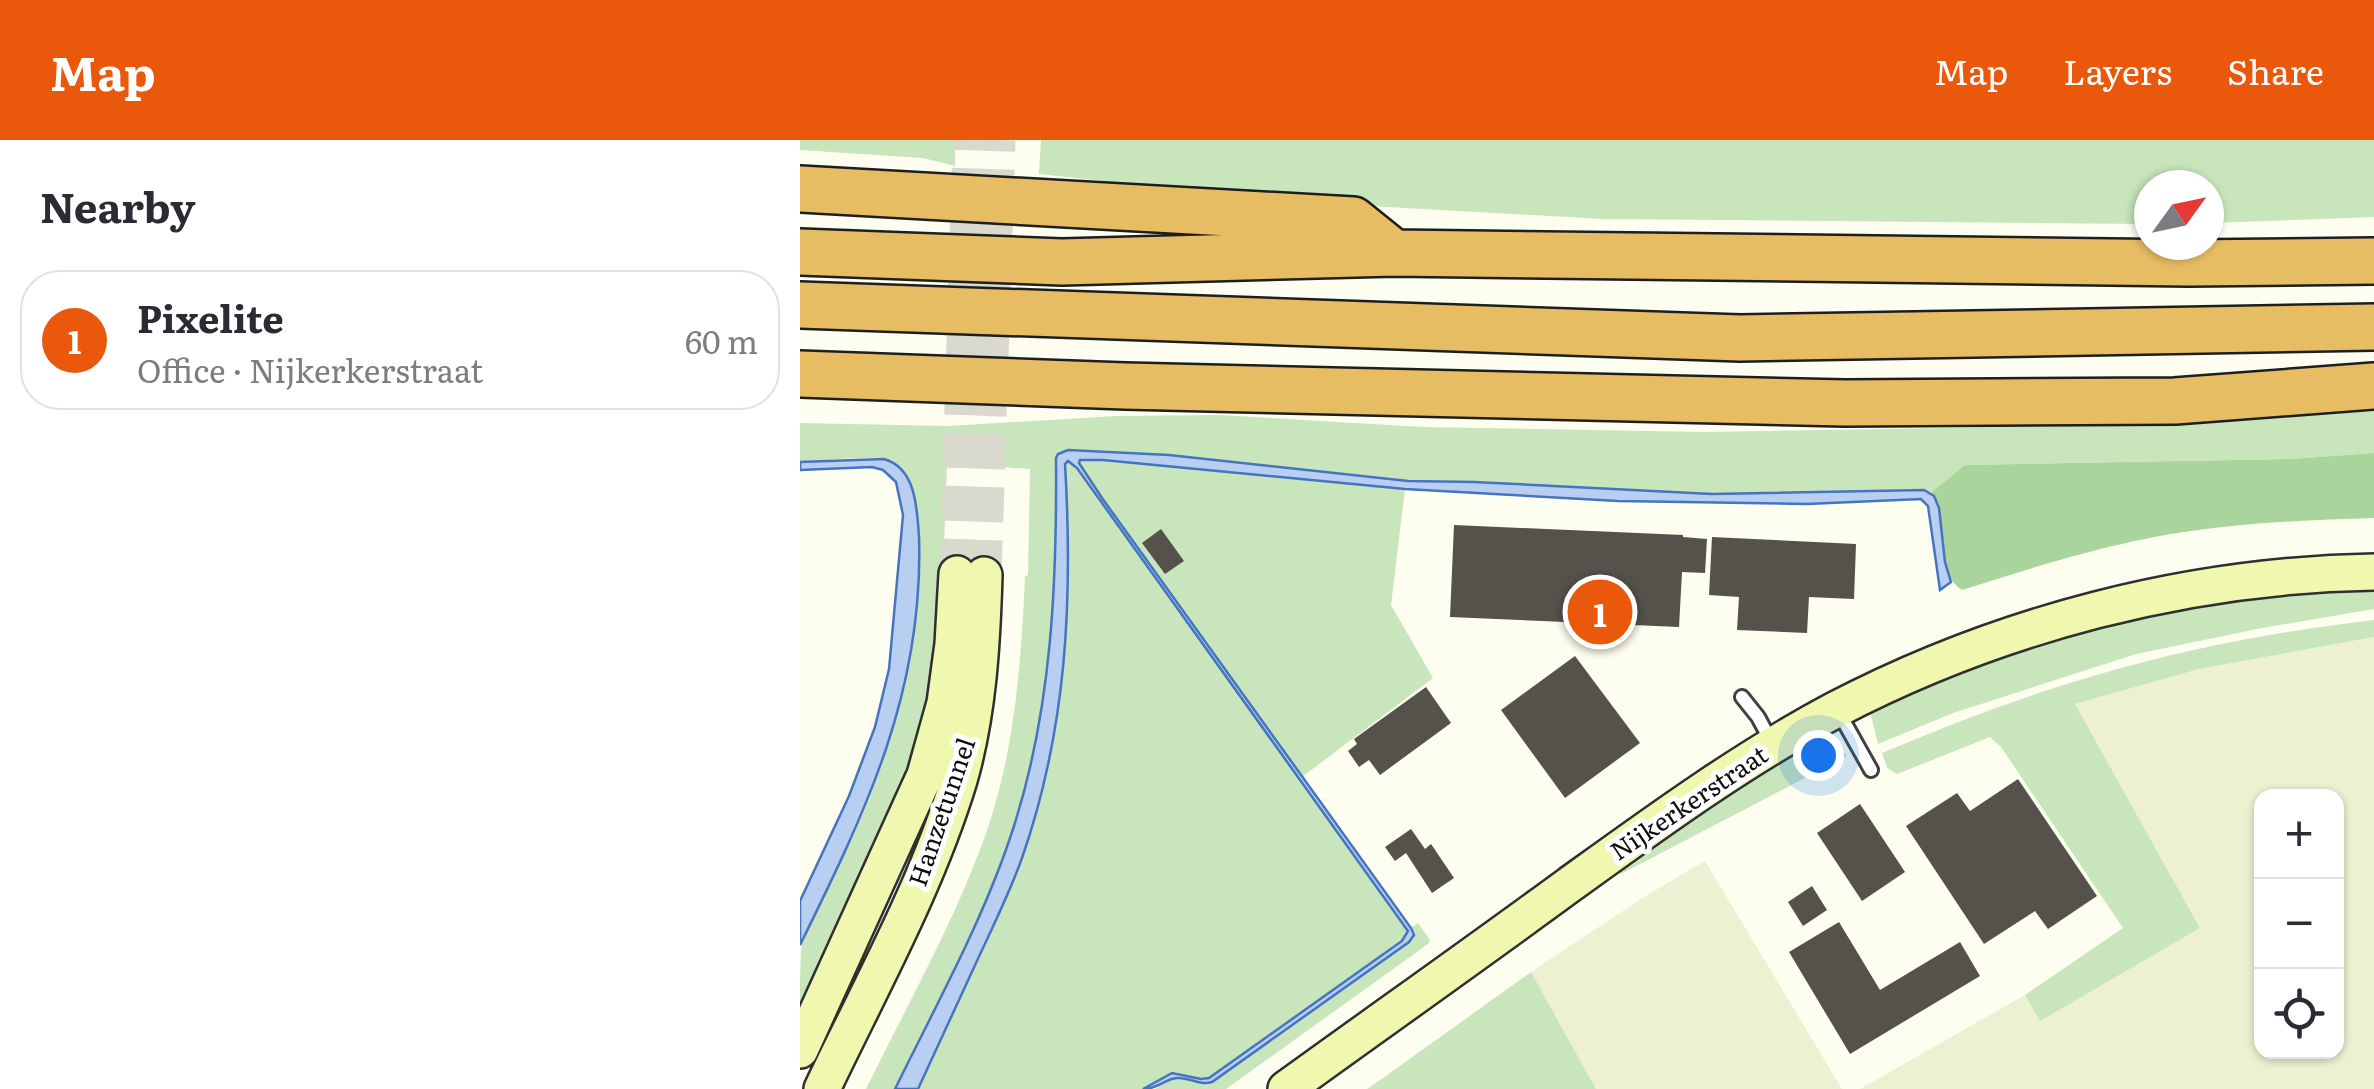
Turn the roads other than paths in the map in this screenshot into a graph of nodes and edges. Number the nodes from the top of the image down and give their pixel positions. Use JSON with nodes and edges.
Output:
{"nodes":[{"id":1,"x":800,"y":189,"type":"edge"},
{"id":2,"x":800,"y":252,"type":"edge"},
{"id":3,"x":1394,"y":254,"type":"junction"},
{"id":4,"x":2374,"y":261,"type":"edge"},
{"id":5,"x":800,"y":305,"type":"edge"},
{"id":6,"x":2374,"y":327,"type":"edge"},
{"id":7,"x":800,"y":374,"type":"edge"},
{"id":8,"x":2374,"y":386,"type":"edge"},
{"id":9,"x":2374,"y":572,"type":"edge"},
{"id":10,"x":1742,"y":697,"type":"dead end"},
{"id":11,"x":1838,"y":709,"type":"junction"},
{"id":12,"x":1773,"y":746,"type":"junction"},
{"id":13,"x":1871,"y":770,"type":"dead end"},
{"id":14,"x":800,"y":1050,"type":"edge"},
{"id":15,"x":822,"y":1089,"type":"edge"},
{"id":16,"x":1286,"y":1089,"type":"edge"}],
"edges":[{"from":1,"to":3,"type":"highway"},
{"from":2,"to":3,"type":"highway"},
{"from":3,"to":4,"type":"highway"},
{"from":5,"to":6,"type":"highway"},
{"from":7,"to":8,"type":"highway"},
{"from":9,"to":11,"type":"main road","name":"Nijkerkerstraat"},
{"from":10,"to":12,"type":"lane"},
{"from":11,"to":12,"type":"main road","name":"Nijkerkerstraat"},
{"from":11,"to":13,"type":"lane"},
{"from":12,"to":16,"type":"main road","name":"Nijkerkerstraat"},
{"from":14,"to":15,"type":"main road","name":"Hanzetunnel"}]}
